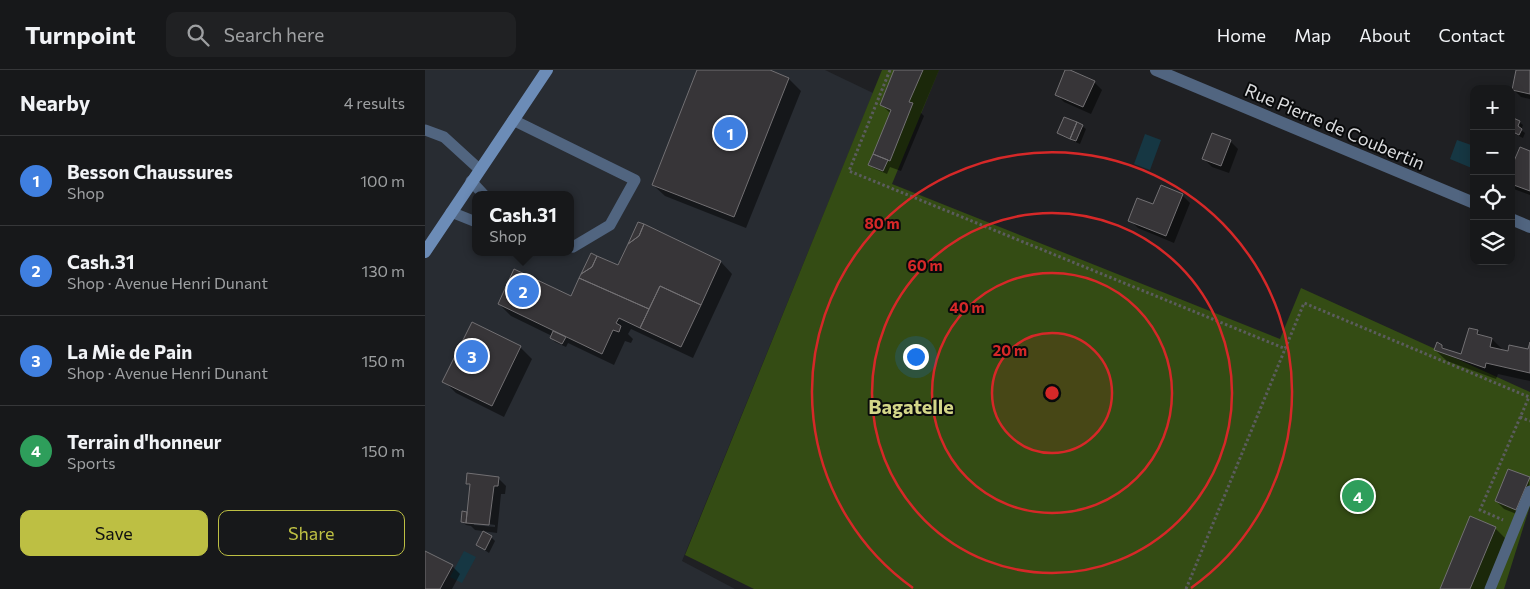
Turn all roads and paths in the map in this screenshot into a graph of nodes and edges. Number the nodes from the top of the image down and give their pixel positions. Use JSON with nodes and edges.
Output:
{"nodes":[{"id":1,"x":547,"y":70,"type":"edge"},
{"id":2,"x":890,"y":70,"type":"edge"},
{"id":3,"x":1156,"y":70,"type":"edge"},
{"id":4,"x":513,"y":120,"type":"junction"},
{"id":5,"x":425,"y":130,"type":"edge"},
{"id":6,"x":479,"y":169,"type":"junction"},
{"id":7,"x":471,"y":181,"type":"junction"},
{"id":8,"x":480,"y":191,"type":"edge"},
{"id":9,"x":1470,"y":201,"type":"edge"},
{"id":10,"x":451,"y":212,"type":"junction"},
{"id":11,"x":472,"y":220,"type":"edge"},
{"id":12,"x":1513,"y":220,"type":"edge"},
{"id":13,"x":1530,"y":227,"type":"edge"},
{"id":14,"x":574,"y":245,"type":"edge"},
{"id":15,"x":425,"y":252,"type":"edge"},
{"id":16,"x":1286,"y":349,"type":"junction"},
{"id":17,"x":1520,"y":417,"type":"junction"},
{"id":18,"x":1530,"y":421,"type":"edge"},
{"id":19,"x":1530,"y":491,"type":"edge"},
{"id":20,"x":1504,"y":521,"type":"dead end"},
{"id":21,"x":1186,"y":589,"type":"edge"},
{"id":22,"x":1490,"y":589,"type":"edge"}],
"edges":[{"from":1,"to":4,"type":"main road"},
{"from":2,"to":16,"type":"path"},
{"from":3,"to":9,"type":"street","name":"Rue Pierre de Coubertin"},
{"from":4,"to":6,"type":"main road"},
{"from":4,"to":14,"type":"lane"},
{"from":5,"to":6,"type":"lane"},
{"from":6,"to":7,"type":"main road"},
{"from":7,"to":8,"type":"lane"},
{"from":7,"to":10,"type":"main road"},
{"from":10,"to":11,"type":"lane"},
{"from":10,"to":15,"type":"main road"},
{"from":12,"to":13,"type":"street"},
{"from":16,"to":17,"type":"path"},
{"from":16,"to":21,"type":"path"},
{"from":17,"to":18,"type":"path"},
{"from":17,"to":20,"type":"path"},
{"from":19,"to":22,"type":"lane"}]}
